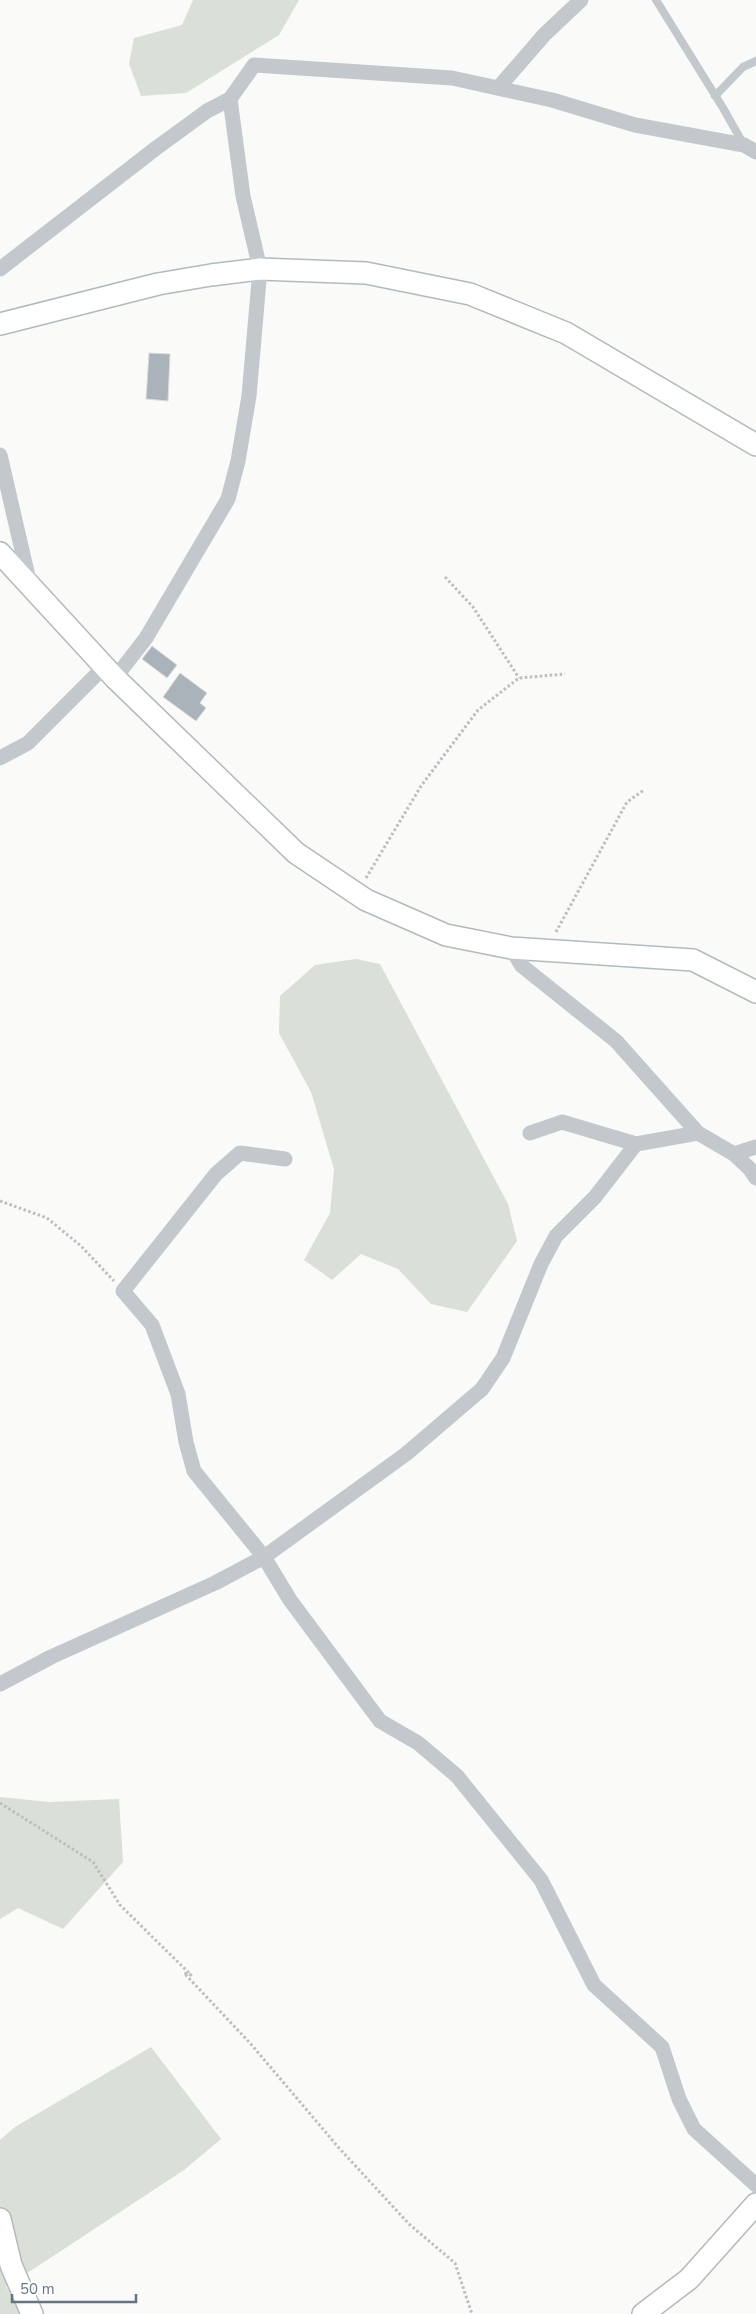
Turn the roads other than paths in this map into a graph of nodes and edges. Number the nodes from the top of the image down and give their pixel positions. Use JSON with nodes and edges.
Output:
{"nodes":[{"id":1,"x":581,"y":0,"type":"edge"},
{"id":2,"x":656,"y":0,"type":"edge"},
{"id":3,"x":756,"y":60,"type":"edge"},
{"id":4,"x":499,"y":87,"type":"junction"},
{"id":5,"x":715,"y":96,"type":"junction"},
{"id":6,"x":230,"y":99,"type":"junction"},
{"id":7,"x":750,"y":149,"type":"edge"},
{"id":8,"x":260,"y":269,"type":"junction"},
{"id":9,"x":0,"y":270,"type":"edge"},
{"id":10,"x":0,"y":324,"type":"edge"},
{"id":11,"x":756,"y":445,"type":"edge"},
{"id":12,"x":0,"y":455,"type":"edge"},
{"id":13,"x":0,"y":553,"type":"edge"},
{"id":14,"x":30,"y":586,"type":"junction"},
{"id":15,"x":110,"y":673,"type":"junction"},
{"id":16,"x":0,"y":758,"type":"edge"},
{"id":17,"x":511,"y":948,"type":"junction"},
{"id":18,"x":756,"y":992,"type":"edge"},
{"id":19,"x":530,"y":1133,"type":"dead end"},
{"id":20,"x":698,"y":1133,"type":"junction"},
{"id":21,"x":636,"y":1144,"type":"junction"},
{"id":22,"x":756,"y":1147,"type":"edge"},
{"id":23,"x":734,"y":1154,"type":"junction"},
{"id":24,"x":285,"y":1159,"type":"dead end"},
{"id":25,"x":756,"y":1178,"type":"edge"},
{"id":26,"x":264,"y":1557,"type":"junction"},
{"id":27,"x":0,"y":1684,"type":"edge"},
{"id":28,"x":756,"y":2185,"type":"edge"},
{"id":29,"x":756,"y":2204,"type":"edge"},
{"id":30,"x":0,"y":2219,"type":"edge"},
{"id":31,"x":32,"y":2314,"type":"edge"},
{"id":32,"x":643,"y":2314,"type":"edge"}],
"edges":[{"from":1,"to":4,"type":"street"},
{"from":2,"to":5,"type":"lane"},
{"from":3,"to":5,"type":"lane"},
{"from":4,"to":6,"type":"street"},
{"from":4,"to":7,"type":"street"},
{"from":5,"to":7,"type":"lane"},
{"from":6,"to":8,"type":"street"},
{"from":6,"to":9,"type":"street"},
{"from":8,"to":10,"type":"street"},
{"from":8,"to":11,"type":"street"},
{"from":8,"to":15,"type":"street"},
{"from":12,"to":14,"type":"street"},
{"from":13,"to":14,"type":"street"},
{"from":14,"to":15,"type":"street"},
{"from":15,"to":16,"type":"street"},
{"from":15,"to":17,"type":"street"},
{"from":17,"to":18,"type":"street"},
{"from":17,"to":20,"type":"street"},
{"from":19,"to":21,"type":"street"},
{"from":20,"to":21,"type":"street"},
{"from":20,"to":23,"type":"street"},
{"from":21,"to":26,"type":"street"},
{"from":22,"to":23,"type":"street"},
{"from":23,"to":25,"type":"street"},
{"from":24,"to":26,"type":"street"},
{"from":26,"to":27,"type":"street"},
{"from":26,"to":28,"type":"street"},
{"from":29,"to":32,"type":"street"},
{"from":30,"to":31,"type":"street"}]}
